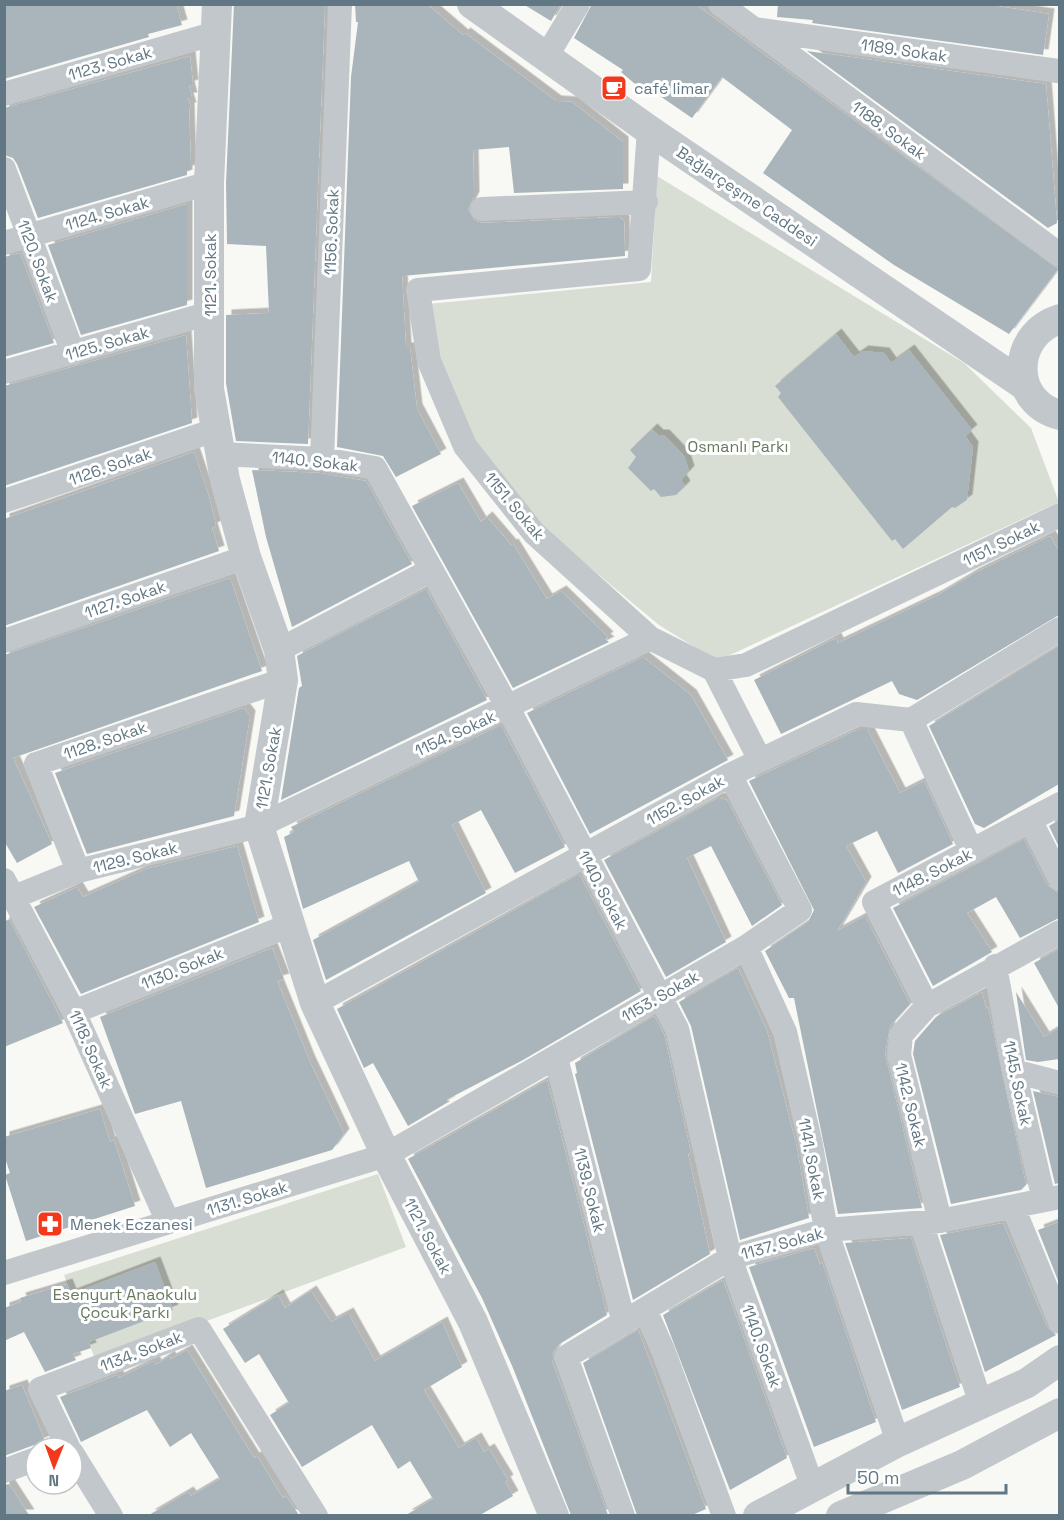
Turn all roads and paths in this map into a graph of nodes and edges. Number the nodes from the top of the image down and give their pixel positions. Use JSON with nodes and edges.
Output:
{"nodes":[{"id":1,"x":340,"y":4,"type":"edge"},
{"id":2,"x":472,"y":4,"type":"edge"},
{"id":3,"x":578,"y":4,"type":"edge"},
{"id":4,"x":720,"y":4,"type":"edge"},
{"id":5,"x":216,"y":19,"type":"edge"},
{"id":6,"x":751,"y":28,"type":"junction"},
{"id":7,"x":546,"y":57,"type":"junction"},
{"id":8,"x":1059,"y":76,"type":"edge"},
{"id":9,"x":4,"y":94,"type":"edge"},
{"id":10,"x":650,"y":130,"type":"junction"},
{"id":11,"x":4,"y":169,"type":"edge"},
{"id":12,"x":209,"y":183,"type":"junction"},
{"id":13,"x":646,"y":202,"type":"junction"},
{"id":14,"x":482,"y":209,"type":"dead end"},
{"id":15,"x":29,"y":236,"type":"junction"},
{"id":16,"x":4,"y":243,"type":"edge"},
{"id":17,"x":1059,"y":255,"type":"edge"},
{"id":18,"x":210,"y":313,"type":"junction"},
{"id":19,"x":1059,"y":319,"type":"edge"},
{"id":20,"x":73,"y":353,"type":"junction"},
{"id":21,"x":4,"y":372,"type":"edge"},
{"id":22,"x":1024,"y":385,"type":"junction"},
{"id":23,"x":1059,"y":415,"type":"edge"},
{"id":24,"x":217,"y":442,"type":"junction"},
{"id":25,"x":322,"y":459,"type":"junction"},
{"id":26,"x":4,"y":501,"type":"edge"},
{"id":27,"x":1059,"y":515,"type":"edge"},
{"id":28,"x":246,"y":557,"type":"junction"},
{"id":29,"x":431,"y":570,"type":"junction"},
{"id":30,"x":1059,"y":629,"type":"edge"},
{"id":31,"x":650,"y":638,"type":"junction"},
{"id":32,"x":4,"y":641,"type":"edge"},
{"id":33,"x":279,"y":650,"type":"junction"},
{"id":34,"x":714,"y":670,"type":"junction"},
{"id":35,"x":283,"y":680,"type":"junction"},
{"id":36,"x":508,"y":708,"type":"junction"},
{"id":37,"x":911,"y":720,"type":"junction"},
{"id":38,"x":760,"y":760,"type":"junction"},
{"id":39,"x":729,"y":775,"type":"junction"},
{"id":40,"x":1059,"y":804,"type":"edge"},
{"id":41,"x":1030,"y":820,"type":"junction"},
{"id":42,"x":259,"y":826,"type":"junction"},
{"id":43,"x":972,"y":852,"type":"junction"},
{"id":44,"x":584,"y":855,"type":"junction"},
{"id":45,"x":78,"y":871,"type":"junction"},
{"id":46,"x":1059,"y":879,"type":"edge"},
{"id":47,"x":9,"y":889,"type":"edge"},
{"id":48,"x":290,"y":925,"type":"junction"},
{"id":49,"x":1059,"y":932,"type":"edge"},
{"id":50,"x":746,"y":947,"type":"junction"},
{"id":51,"x":996,"y":966,"type":"junction"},
{"id":52,"x":661,"y":996,"type":"junction"},
{"id":53,"x":315,"y":1003,"type":"junction"},
{"id":54,"x":927,"y":1005,"type":"junction"},
{"id":55,"x":74,"y":1012,"type":"junction"},
{"id":56,"x":556,"y":1058,"type":"junction"},
{"id":57,"x":1014,"y":1071,"type":"junction"},
{"id":58,"x":1059,"y":1083,"type":"edge"},
{"id":59,"x":386,"y":1155,"type":"junction"},
{"id":60,"x":1052,"y":1199,"type":"edge"},
{"id":61,"x":1013,"y":1207,"type":"junction"},
{"id":62,"x":168,"y":1222,"type":"junction"},
{"id":63,"x":931,"y":1222,"type":"junction"},
{"id":64,"x":826,"y":1230,"type":"junction"},
{"id":65,"x":730,"y":1258,"type":"junction"},
{"id":66,"x":4,"y":1273,"type":"edge"},
{"id":67,"x":645,"y":1310,"type":"junction"},
{"id":68,"x":1059,"y":1322,"type":"edge"},
{"id":69,"x":624,"y":1323,"type":"junction"},
{"id":70,"x":1059,"y":1360,"type":"edge"},
{"id":71,"x":981,"y":1404,"type":"junction"},
{"id":72,"x":1059,"y":1413,"type":"edge"},
{"id":73,"x":63,"y":1436,"type":"edge"},
{"id":74,"x":898,"y":1442,"type":"junction"},
{"id":75,"x":24,"y":1464,"type":"edge"},
{"id":76,"x":4,"y":1471,"type":"edge"},
{"id":77,"x":84,"y":1473,"type":"edge"},
{"id":78,"x":813,"y":1488,"type":"junction"},
{"id":79,"x":883,"y":1498,"type":"junction"},
{"id":80,"x":111,"y":1515,"type":"edge"},
{"id":81,"x":316,"y":1515,"type":"edge"},
{"id":82,"x":554,"y":1515,"type":"edge"},
{"id":83,"x":623,"y":1515,"type":"edge"},
{"id":84,"x":724,"y":1515,"type":"edge"},
{"id":85,"x":758,"y":1515,"type":"edge"},
{"id":86,"x":842,"y":1515,"type":"edge"}],
"edges":[{"from":1,"to":25,"type":"street","name":"1156. Sokak"},
{"from":2,"to":7,"type":"street","name":"Bağlarçeşme Caddesi"},
{"from":3,"to":7,"type":"street"},
{"from":4,"to":6,"type":"street","name":"1188. Sokak"},
{"from":5,"to":9,"type":"street","name":"1123. Sokak"},
{"from":5,"to":12,"type":"street","name":"1121. Sokak"},
{"from":6,"to":8,"type":"street","name":"1189. Sokak"},
{"from":6,"to":17,"type":"street","name":"1188. Sokak"},
{"from":7,"to":10,"type":"street","name":"Bağlarçeşme Caddesi"},
{"from":10,"to":13,"type":"street","name":"1151. Sokak"},
{"from":10,"to":22,"type":"street","name":"Bağlarçeşme Caddesi"},
{"from":11,"to":15,"type":"street","name":"1120. Sokak"},
{"from":12,"to":15,"type":"street","name":"1124. Sokak"},
{"from":12,"to":18,"type":"street","name":"1121. Sokak"},
{"from":13,"to":14,"type":"street"},
{"from":13,"to":31,"type":"street","name":"1151. Sokak"},
{"from":15,"to":16,"type":"street","name":"1124. Sokak"},
{"from":15,"to":20,"type":"street","name":"1120. Sokak"},
{"from":18,"to":20,"type":"street","name":"1125. Sokak"},
{"from":18,"to":24,"type":"street","name":"1121. Sokak"},
{"from":19,"to":22,"type":"street"},
{"from":20,"to":21,"type":"street","name":"1125. Sokak"},
{"from":22,"to":23,"type":"street","name":"Bağlarçeşme Caddesi"},
{"from":24,"to":25,"type":"street","name":"1140. Sokak"},
{"from":24,"to":26,"type":"street","name":"1126. Sokak"},
{"from":24,"to":28,"type":"street","name":"1121. Sokak"},
{"from":25,"to":29,"type":"street","name":"1140. Sokak"},
{"from":27,"to":34,"type":"street","name":"1151. Sokak"},
{"from":28,"to":32,"type":"street","name":"1127. Sokak"},
{"from":28,"to":33,"type":"street","name":"1121. Sokak"},
{"from":29,"to":33,"type":"street"},
{"from":29,"to":36,"type":"street","name":"1140. Sokak"},
{"from":30,"to":37,"type":"street"},
{"from":31,"to":34,"type":"street","name":"1151. Sokak"},
{"from":31,"to":36,"type":"street","name":"1154. Sokak"},
{"from":33,"to":35,"type":"street","name":"1121. Sokak"},
{"from":34,"to":38,"type":"street"},
{"from":35,"to":42,"type":"street","name":"1121. Sokak"},
{"from":35,"to":45,"type":"street","name":"1128. Sokak"},
{"from":36,"to":42,"type":"street","name":"1154. Sokak"},
{"from":36,"to":44,"type":"street","name":"1140. Sokak"},
{"from":37,"to":38,"type":"street","name":"1152. Sokak"},
{"from":37,"to":43,"type":"street"},
{"from":38,"to":39,"type":"street","name":"1152. Sokak"},
{"from":39,"to":44,"type":"street","name":"1152. Sokak"},
{"from":39,"to":50,"type":"street","name":"1153. Sokak"},
{"from":40,"to":41,"type":"street","name":"1148. Sokak"},
{"from":41,"to":43,"type":"street","name":"1148. Sokak"},
{"from":41,"to":46,"type":"street"},
{"from":42,"to":45,"type":"street","name":"1129. Sokak"},
{"from":42,"to":48,"type":"street","name":"1121. Sokak"},
{"from":43,"to":54,"type":"street","name":"1148. Sokak"},
{"from":44,"to":52,"type":"street","name":"1140. Sokak"},
{"from":44,"to":53,"type":"street","name":"1152. Sokak"},
{"from":45,"to":47,"type":"street","name":"1129. Sokak"},
{"from":47,"to":55,"type":"street","name":"1118. Sokak"},
{"from":48,"to":53,"type":"street","name":"1121. Sokak"},
{"from":48,"to":55,"type":"street","name":"1130. Sokak"},
{"from":49,"to":51,"type":"street","name":"1142. Sokak"},
{"from":50,"to":52,"type":"street","name":"1153. Sokak"},
{"from":50,"to":64,"type":"street","name":"1141. Sokak"},
{"from":51,"to":54,"type":"street","name":"1142. Sokak"},
{"from":51,"to":57,"type":"street","name":"1145. Sokak"},
{"from":52,"to":56,"type":"street","name":"1153. Sokak"},
{"from":52,"to":65,"type":"street","name":"1140. Sokak"},
{"from":53,"to":59,"type":"street","name":"1121. Sokak"},
{"from":54,"to":63,"type":"street","name":"1142. Sokak"},
{"from":55,"to":62,"type":"street","name":"1118. Sokak"},
{"from":56,"to":59,"type":"street","name":"1153. Sokak"},
{"from":56,"to":69,"type":"street","name":"1139. Sokak"},
{"from":57,"to":58,"type":"street"},
{"from":57,"to":60,"type":"street","name":"1145. Sokak"},
{"from":59,"to":62,"type":"street","name":"1131. Sokak"},
{"from":59,"to":82,"type":"street","name":"1121. Sokak"},
{"from":60,"to":61,"type":"street","name":"1137. Sokak"},
{"from":61,"to":63,"type":"street","name":"1137. Sokak"},
{"from":61,"to":68,"type":"street"},
{"from":62,"to":66,"type":"street","name":"1131. Sokak"},
{"from":63,"to":64,"type":"street","name":"1137. Sokak"},
{"from":63,"to":71,"type":"street","name":"1142. Sokak"},
{"from":64,"to":65,"type":"street","name":"1137. Sokak"},
{"from":64,"to":74,"type":"street","name":"1141. Sokak"},
{"from":65,"to":67,"type":"street","name":"1137. Sokak"},
{"from":65,"to":78,"type":"street","name":"1140. Sokak"},
{"from":67,"to":69,"type":"street","name":"1137. Sokak"},
{"from":67,"to":84,"type":"street"},
{"from":69,"to":83,"type":"street","name":"1137. Sokak"},
{"from":70,"to":71,"type":"street"},
{"from":71,"to":74,"type":"street"},
{"from":72,"to":79,"type":"street"},
{"from":73,"to":81,"type":"street","name":"1134. Sokak"},
{"from":74,"to":78,"type":"street"},
{"from":74,"to":79,"type":"street"},
{"from":75,"to":76,"type":"street"},
{"from":77,"to":80,"type":"street"},
{"from":78,"to":85,"type":"street"},
{"from":79,"to":86,"type":"street"}]}
